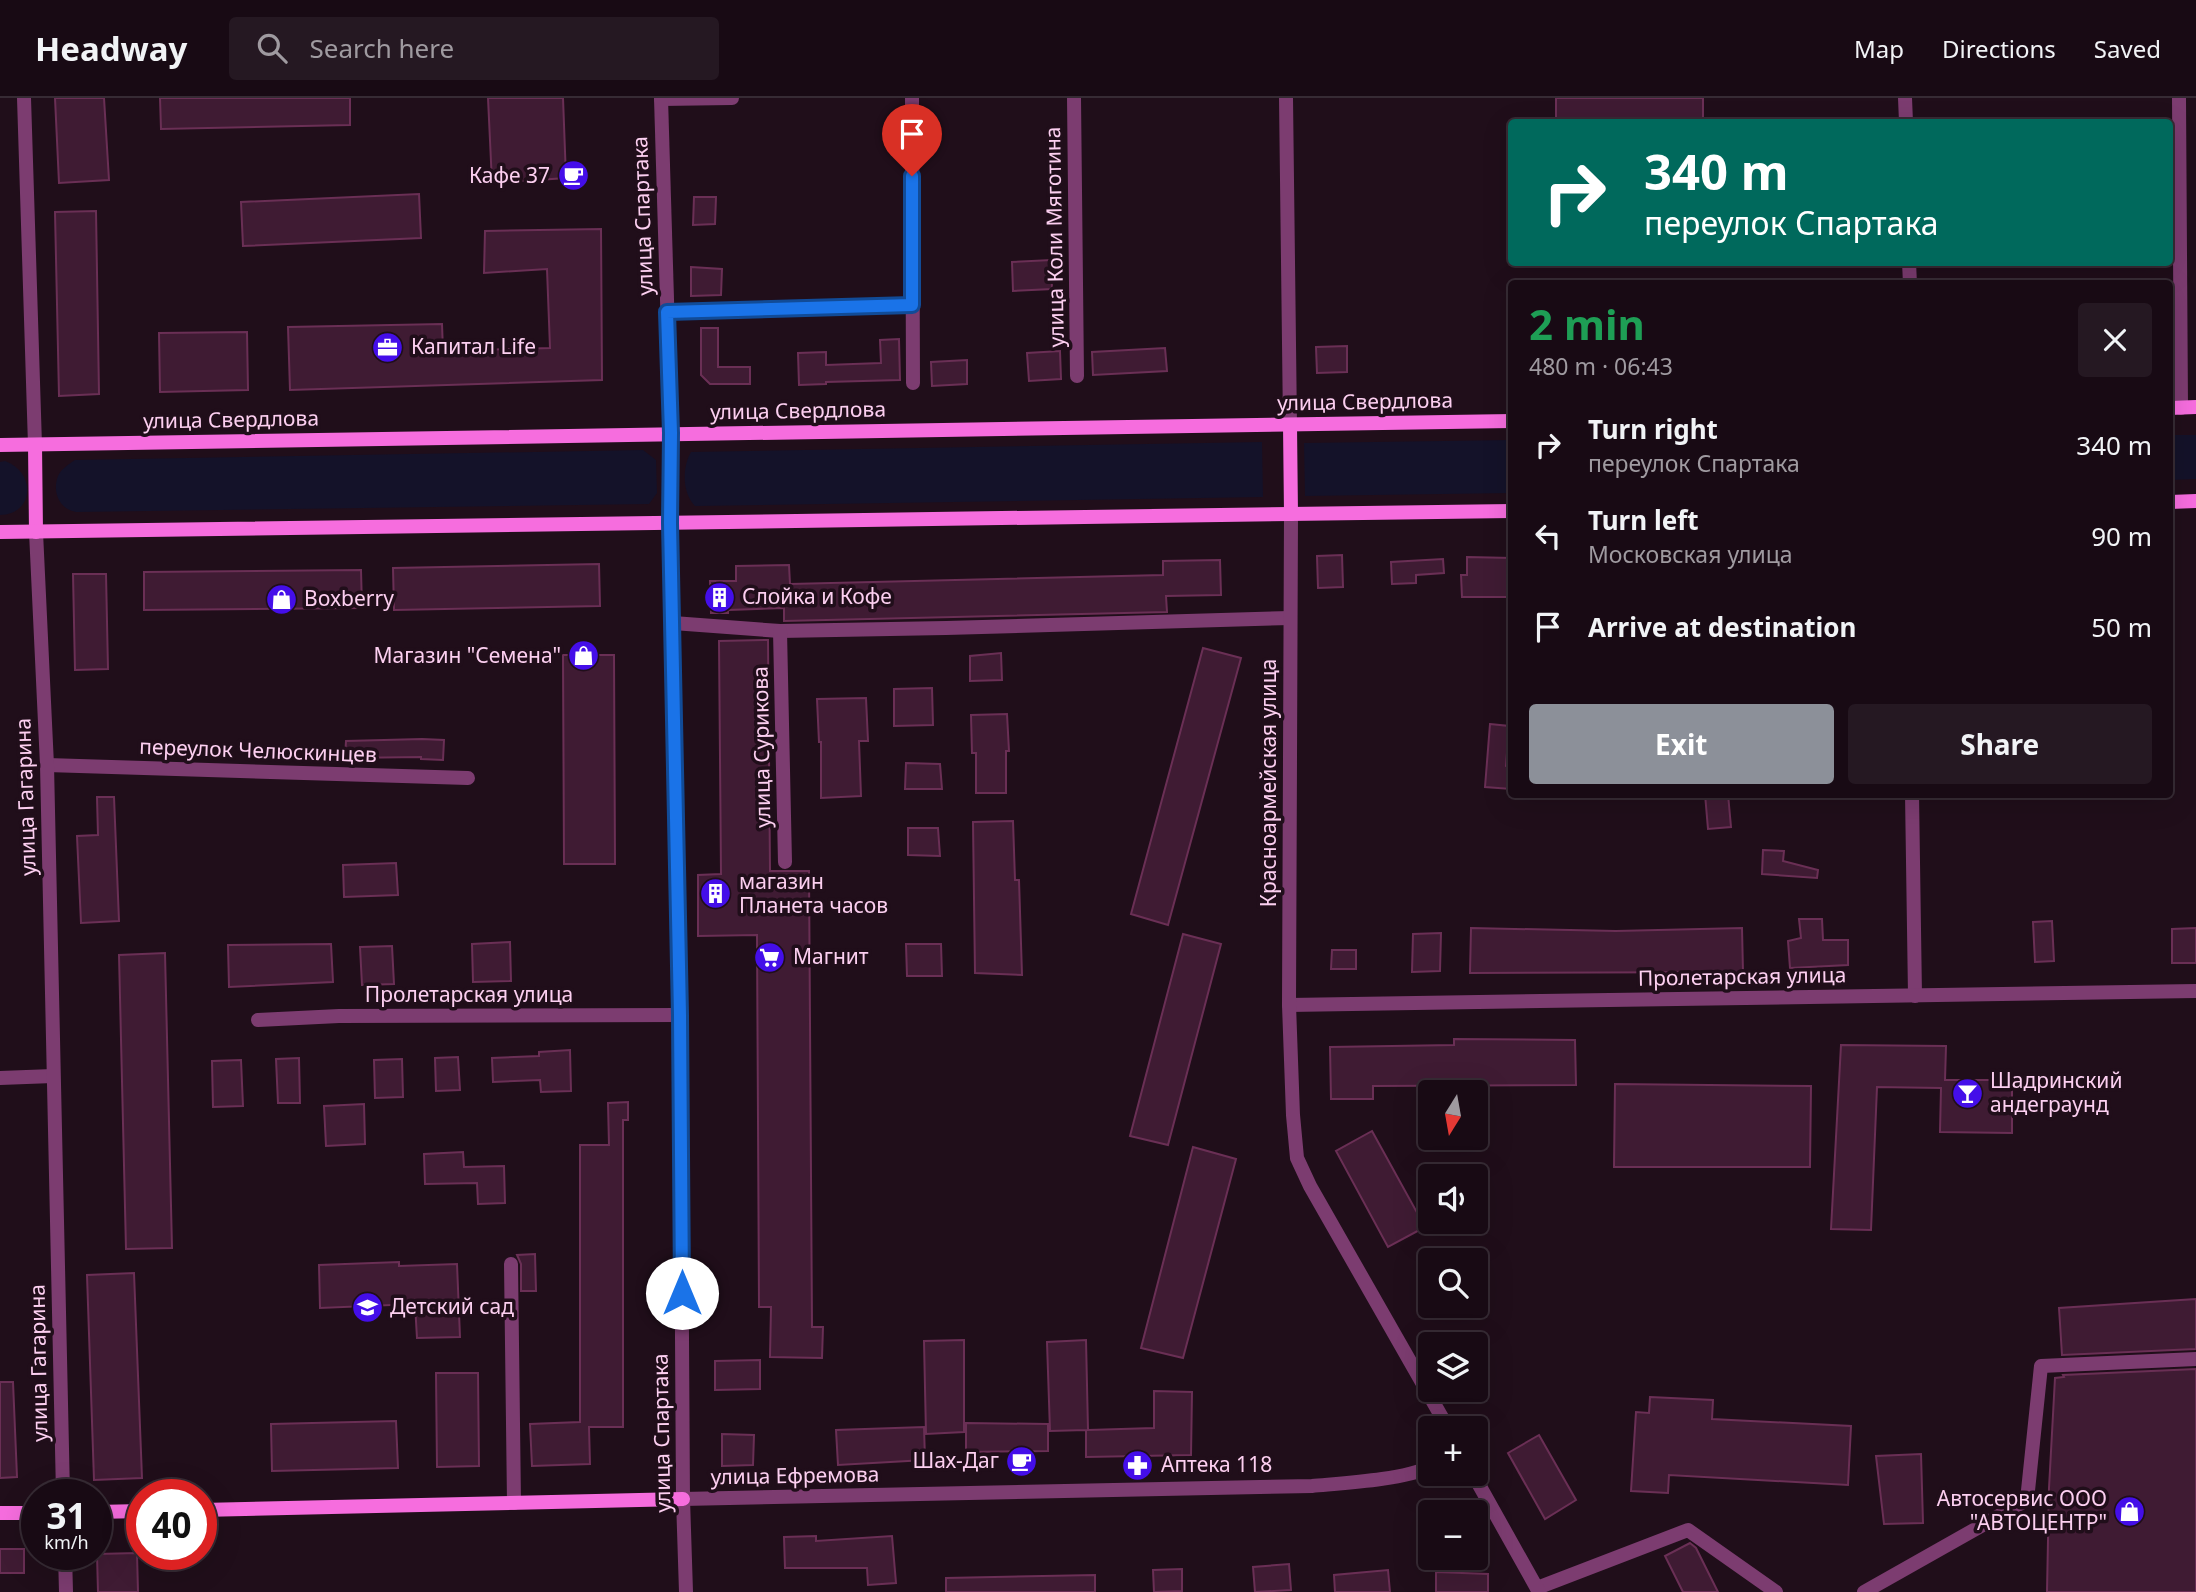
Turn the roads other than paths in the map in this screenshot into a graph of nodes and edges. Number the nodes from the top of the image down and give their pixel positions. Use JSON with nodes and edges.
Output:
{"nodes":[{"id":1,"x":24,"y":98,"type":"edge"},
{"id":2,"x":661,"y":98,"type":"edge"},
{"id":3,"x":732,"y":98,"type":"edge"},
{"id":4,"x":912,"y":98,"type":"edge"},
{"id":5,"x":1074,"y":98,"type":"edge"},
{"id":6,"x":1286,"y":98,"type":"edge"},
{"id":7,"x":1905,"y":98,"type":"edge"},
{"id":8,"x":2179,"y":98,"type":"edge"},
{"id":9,"x":1906,"y":119,"type":"edge"},
{"id":10,"x":912,"y":305,"type":"junction"},
{"id":11,"x":667,"y":312,"type":"junction"},
{"id":12,"x":1077,"y":376,"type":"dead end"},
{"id":13,"x":913,"y":383,"type":"dead end"},
{"id":14,"x":2196,"y":407,"type":"edge"},
{"id":15,"x":2175,"y":408,"type":"edge"},
{"id":16,"x":1508,"y":421,"type":"edge"},
{"id":17,"x":1290,"y":425,"type":"junction"},
{"id":18,"x":671,"y":433,"type":"junction"},
{"id":19,"x":0,"y":445,"type":"edge"},
{"id":20,"x":35,"y":445,"type":"junction"},
{"id":21,"x":2173,"y":502,"type":"edge"},
{"id":22,"x":2196,"y":502,"type":"edge"},
{"id":23,"x":1508,"y":511,"type":"edge"},
{"id":24,"x":1291,"y":514,"type":"junction"},
{"id":25,"x":670,"y":523,"type":"junction"},
{"id":26,"x":0,"y":532,"type":"edge"},
{"id":27,"x":36,"y":532,"type":"junction"},
{"id":28,"x":1290,"y":618,"type":"junction"},
{"id":29,"x":673,"y":623,"type":"junction"},
{"id":30,"x":780,"y":631,"type":"junction"},
{"id":31,"x":47,"y":765,"type":"junction"},
{"id":32,"x":468,"y":778,"type":"dead end"},
{"id":33,"x":1912,"y":798,"type":"edge"},
{"id":34,"x":785,"y":862,"type":"dead end"},
{"id":35,"x":2196,"y":991,"type":"edge"},
{"id":36,"x":1915,"y":996,"type":"junction"},
{"id":37,"x":1289,"y":1005,"type":"junction"},
{"id":38,"x":680,"y":1015,"type":"junction"},
{"id":39,"x":258,"y":1020,"type":"dead end"},
{"id":40,"x":53,"y":1076,"type":"junction"},
{"id":41,"x":0,"y":1078,"type":"edge"},
{"id":42,"x":511,"y":1264,"type":"dead end"},
{"id":43,"x":2196,"y":1359,"type":"edge"},
{"id":44,"x":1441,"y":1416,"type":"edge"},
{"id":45,"x":1418,"y":1472,"type":"edge"},
{"id":46,"x":64,"y":1479,"type":"edge"},
{"id":47,"x":1481,"y":1486,"type":"edge"},
{"id":48,"x":683,"y":1499,"type":"junction"},
{"id":49,"x":514,"y":1503,"type":"junction"},
{"id":50,"x":217,"y":1510,"type":"edge"},
{"id":51,"x":0,"y":1513,"type":"edge"},
{"id":52,"x":21,"y":1513,"type":"edge"},
{"id":53,"x":65,"y":1570,"type":"edge"},
{"id":54,"x":1538,"y":1590,"type":"edge"},
{"id":55,"x":66,"y":1592,"type":"edge"},
{"id":56,"x":686,"y":1592,"type":"edge"},
{"id":57,"x":1776,"y":1592,"type":"edge"},
{"id":58,"x":1864,"y":1592,"type":"edge"}],
"edges":[{"from":1,"to":20,"type":"street","name":"улица Гагарина"},
{"from":2,"to":3,"type":"street"},
{"from":2,"to":11,"type":"street","name":"улица Спартака"},
{"from":4,"to":10,"type":"street"},
{"from":5,"to":12,"type":"street","name":"улица Коли Мяготина"},
{"from":6,"to":17,"type":"street","name":"Красноармейская улица"},
{"from":7,"to":9,"type":"street"},
{"from":8,"to":15,"type":"street"},
{"from":10,"to":11,"type":"street"},
{"from":10,"to":13,"type":"street"},
{"from":11,"to":18,"type":"street","name":"улица Спартака"},
{"from":14,"to":15,"type":"main road"},
{"from":16,"to":17,"type":"main road","name":"улица Свердлова"},
{"from":17,"to":18,"type":"main road","name":"улица Свердлова"},
{"from":17,"to":24,"type":"main road","name":"Красноармейская улица"},
{"from":18,"to":20,"type":"main road","name":"улица Свердлова"},
{"from":18,"to":25,"type":"main road","name":"улица Спартака"},
{"from":19,"to":20,"type":"main road","name":"улица Свердлова"},
{"from":20,"to":27,"type":"main road","name":"улица Гагарина"},
{"from":21,"to":22,"type":"main road"},
{"from":23,"to":24,"type":"main road"},
{"from":24,"to":25,"type":"main road"},
{"from":24,"to":28,"type":"street","name":"Красноармейская улица"},
{"from":25,"to":27,"type":"main road"},
{"from":25,"to":29,"type":"street","name":"улица Спартака"},
{"from":26,"to":27,"type":"main road"},
{"from":27,"to":31,"type":"street","name":"улица Гагарина"},
{"from":28,"to":30,"type":"street"},
{"from":28,"to":37,"type":"street","name":"Красноармейская улица"},
{"from":29,"to":30,"type":"street"},
{"from":29,"to":38,"type":"street","name":"улица Спартака"},
{"from":30,"to":34,"type":"street","name":"улица Сурикова"},
{"from":31,"to":32,"type":"street","name":"переулок Челюскинцев"},
{"from":31,"to":40,"type":"street","name":"улица Гагарина"},
{"from":33,"to":36,"type":"street"},
{"from":35,"to":36,"type":"street","name":"Пролетарская улица"},
{"from":36,"to":37,"type":"street","name":"Пролетарская улица"},
{"from":37,"to":44,"type":"street","name":"Красноармейская улица"},
{"from":38,"to":39,"type":"street","name":"Пролетарская улица"},
{"from":38,"to":48,"type":"street","name":"улица Спартака"},
{"from":40,"to":41,"type":"street"},
{"from":40,"to":46,"type":"street","name":"улица Гагарина"},
{"from":42,"to":49,"type":"street"},
{"from":43,"to":58,"type":"street"},
{"from":45,"to":48,"type":"street","name":"улица Ефремова"},
{"from":47,"to":54,"type":"street"},
{"from":48,"to":49,"type":"main road","name":"улица Ефремова"},
{"from":48,"to":56,"type":"street","name":"улица Спартака"},
{"from":49,"to":50,"type":"main road","name":"улица Ефремова"},
{"from":51,"to":52,"type":"main road"},
{"from":53,"to":55,"type":"street"},
{"from":54,"to":57,"type":"street"}]}
